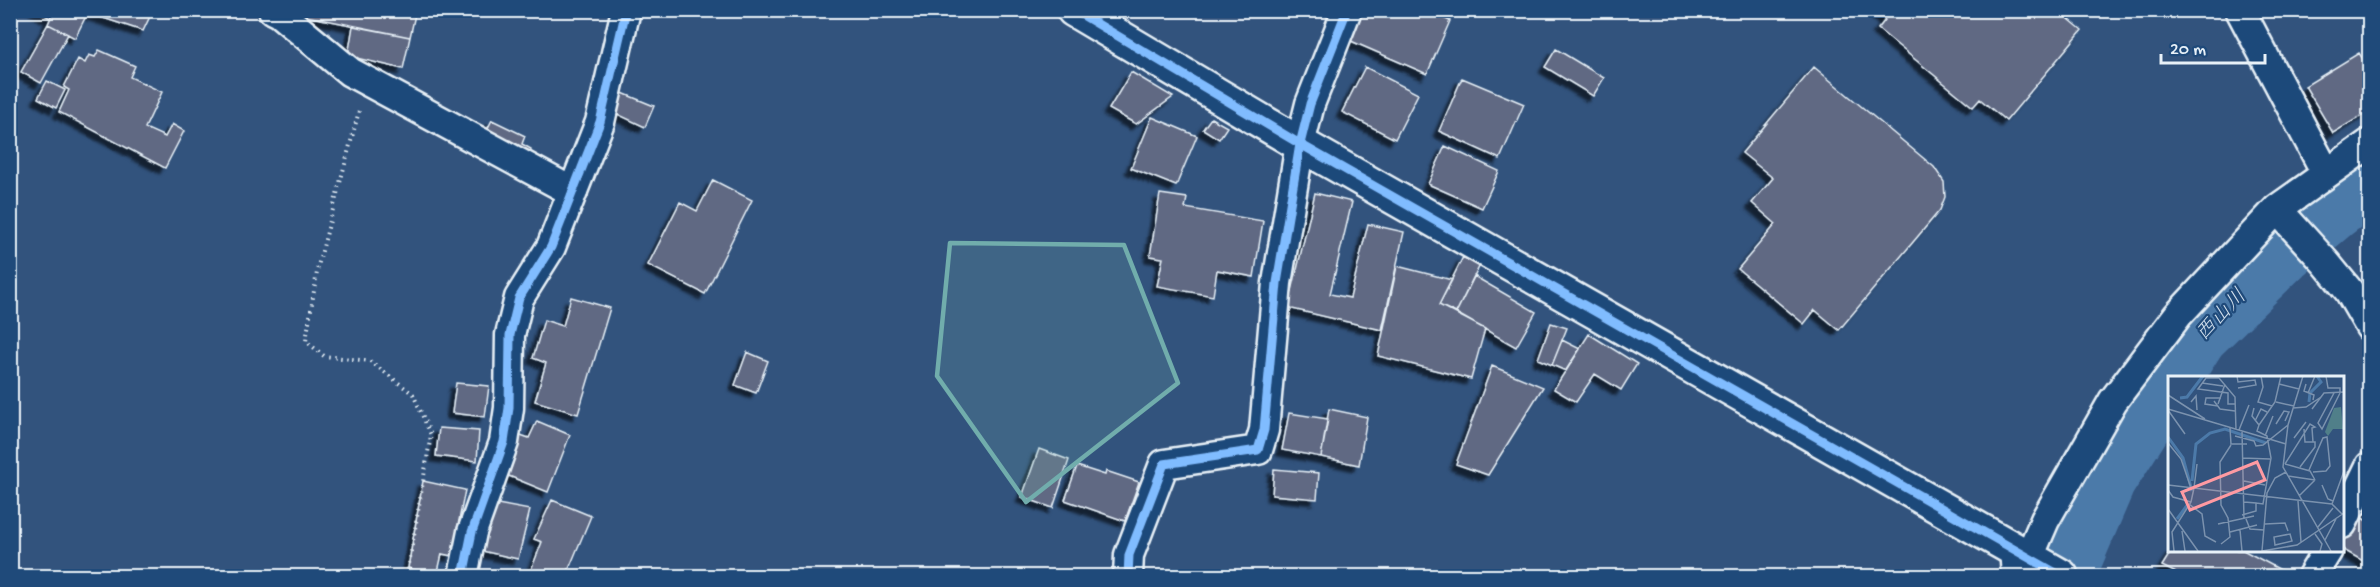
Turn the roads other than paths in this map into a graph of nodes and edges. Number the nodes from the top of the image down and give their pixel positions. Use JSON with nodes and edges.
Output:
{"nodes":[{"id":1,"x":626,"y":10,"type":"edge"},
{"id":2,"x":1074,"y":10,"type":"edge"},
{"id":3,"x":1347,"y":10,"type":"edge"},
{"id":4,"x":2240,"y":10,"type":"edge"},
{"id":5,"x":277,"y":11,"type":"edge"},
{"id":6,"x":2370,"y":143,"type":"edge"},
{"id":7,"x":1300,"y":144,"type":"junction"},
{"id":8,"x":2326,"y":173,"type":"junction"},
{"id":9,"x":573,"y":192,"type":"junction"},
{"id":10,"x":2282,"y":215,"type":"junction"},
{"id":11,"x":2370,"y":327,"type":"edge"},
{"id":12,"x":2370,"y":466,"type":"edge"},
{"id":13,"x":2344,"y":522,"type":"edge"},
{"id":14,"x":2327,"y":551,"type":"edge"},
{"id":15,"x":2020,"y":560,"type":"edge"},
{"id":16,"x":463,"y":576,"type":"edge"},
{"id":17,"x":1128,"y":576,"type":"edge"},
{"id":18,"x":2061,"y":576,"type":"edge"},
{"id":19,"x":2312,"y":576,"type":"edge"}],
"edges":[{"from":1,"to":9,"type":"street"},
{"from":2,"to":7,"type":"street"},
{"from":3,"to":7,"type":"street"},
{"from":4,"to":8,"type":"street"},
{"from":5,"to":9,"type":"street"},
{"from":6,"to":8,"type":"street"},
{"from":7,"to":15,"type":"street"},
{"from":7,"to":17,"type":"street"},
{"from":8,"to":10,"type":"street"},
{"from":9,"to":16,"type":"street"},
{"from":10,"to":11,"type":"street"},
{"from":10,"to":15,"type":"street"},
{"from":12,"to":13,"type":"street"},
{"from":14,"to":19,"type":"street"},
{"from":15,"to":18,"type":"street"}]}
